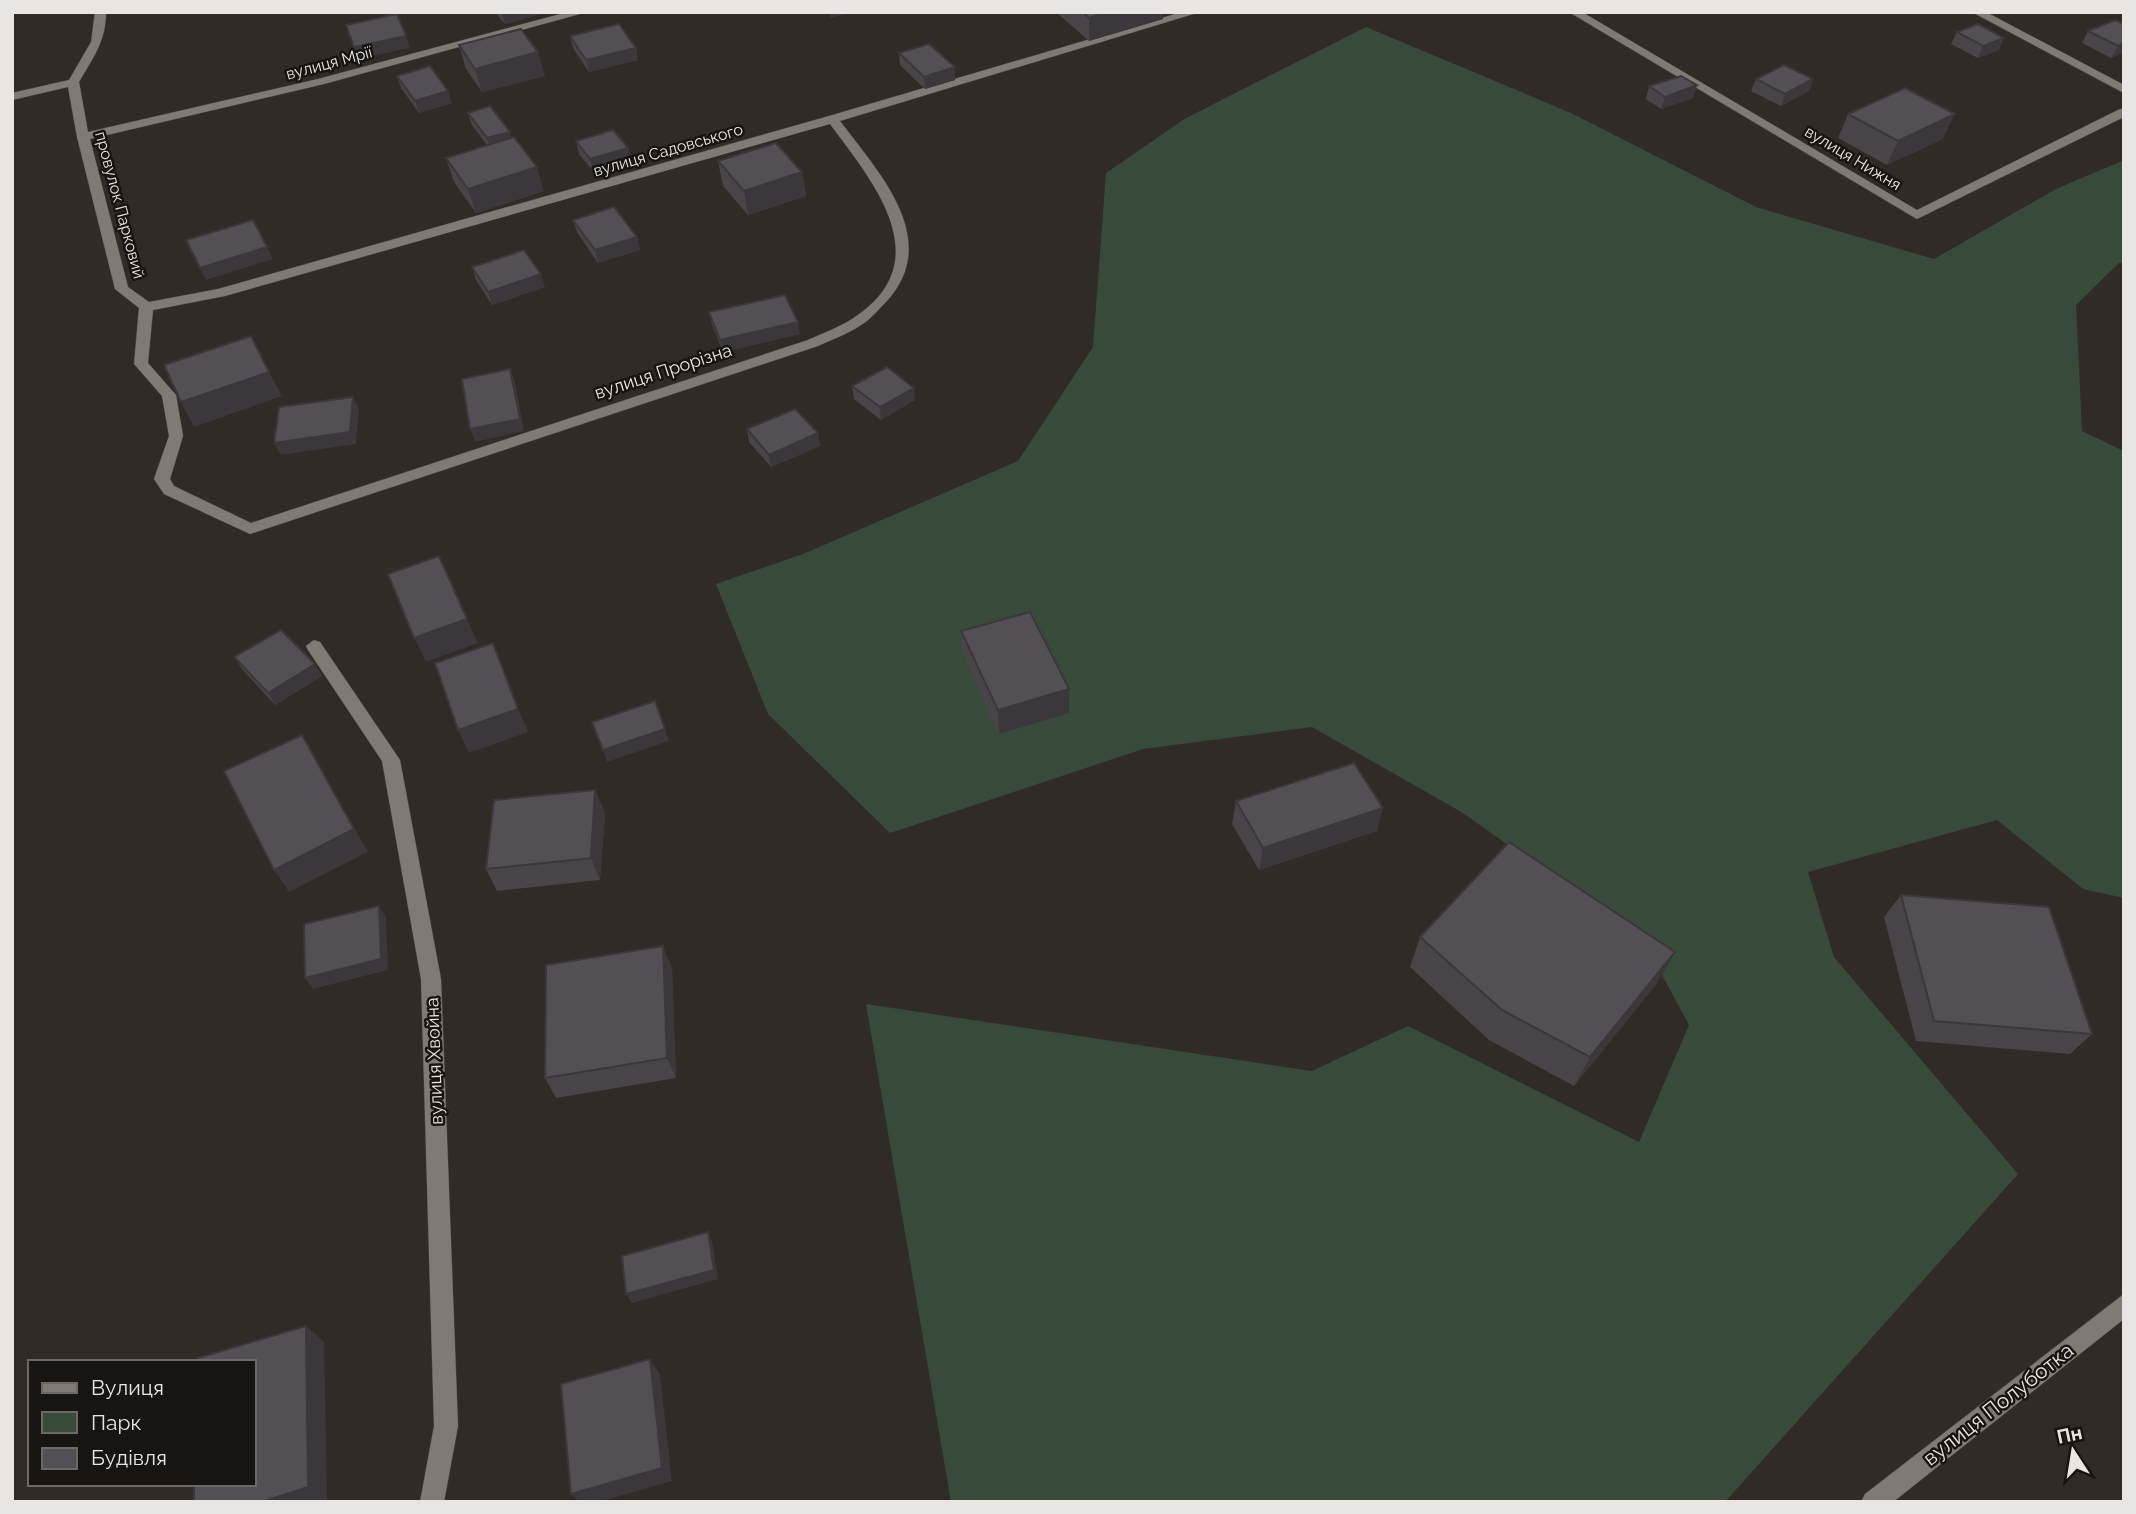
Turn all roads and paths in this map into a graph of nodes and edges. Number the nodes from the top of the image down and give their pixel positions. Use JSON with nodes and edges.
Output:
{"nodes":[{"id":1,"x":100,"y":12,"type":"edge"},
{"id":2,"x":582,"y":12,"type":"edge"},
{"id":3,"x":1195,"y":12,"type":"edge"},
{"id":4,"x":1574,"y":12,"type":"edge"},
{"id":5,"x":1977,"y":12,"type":"edge"},
{"id":6,"x":73,"y":82,"type":"junction"},
{"id":7,"x":2124,"y":90,"type":"edge"},
{"id":8,"x":12,"y":97,"type":"edge"},
{"id":9,"x":2124,"y":113,"type":"edge"},
{"id":10,"x":833,"y":119,"type":"junction"},
{"id":11,"x":83,"y":137,"type":"junction"},
{"id":12,"x":146,"y":307,"type":"junction"},
{"id":13,"x":314,"y":646,"type":"dead end"},
{"id":14,"x":2124,"y":1306,"type":"edge"},
{"id":15,"x":432,"y":1502,"type":"edge"},
{"id":16,"x":1873,"y":1502,"type":"edge"}],
"edges":[{"from":1,"to":6,"type":"street"},
{"from":2,"to":11,"type":"street","name":"вулиця Мрії"},
{"from":3,"to":10,"type":"street","name":"вулиця Садовського"},
{"from":4,"to":9,"type":"street","name":"вулиця Нижня"},
{"from":5,"to":7,"type":"street"},
{"from":6,"to":8,"type":"street"},
{"from":6,"to":11,"type":"street","name":"провулок Парковий"},
{"from":10,"to":12,"type":"street","name":"вулиця Садовського"},
{"from":10,"to":12,"type":"street","name":"вулиця Прорізна"},
{"from":11,"to":12,"type":"street","name":"провулок Парковий"},
{"from":13,"to":15,"type":"street","name":"вулиця Хвойна"},
{"from":14,"to":16,"type":"street","name":"вулиця Полуботка"}]}
